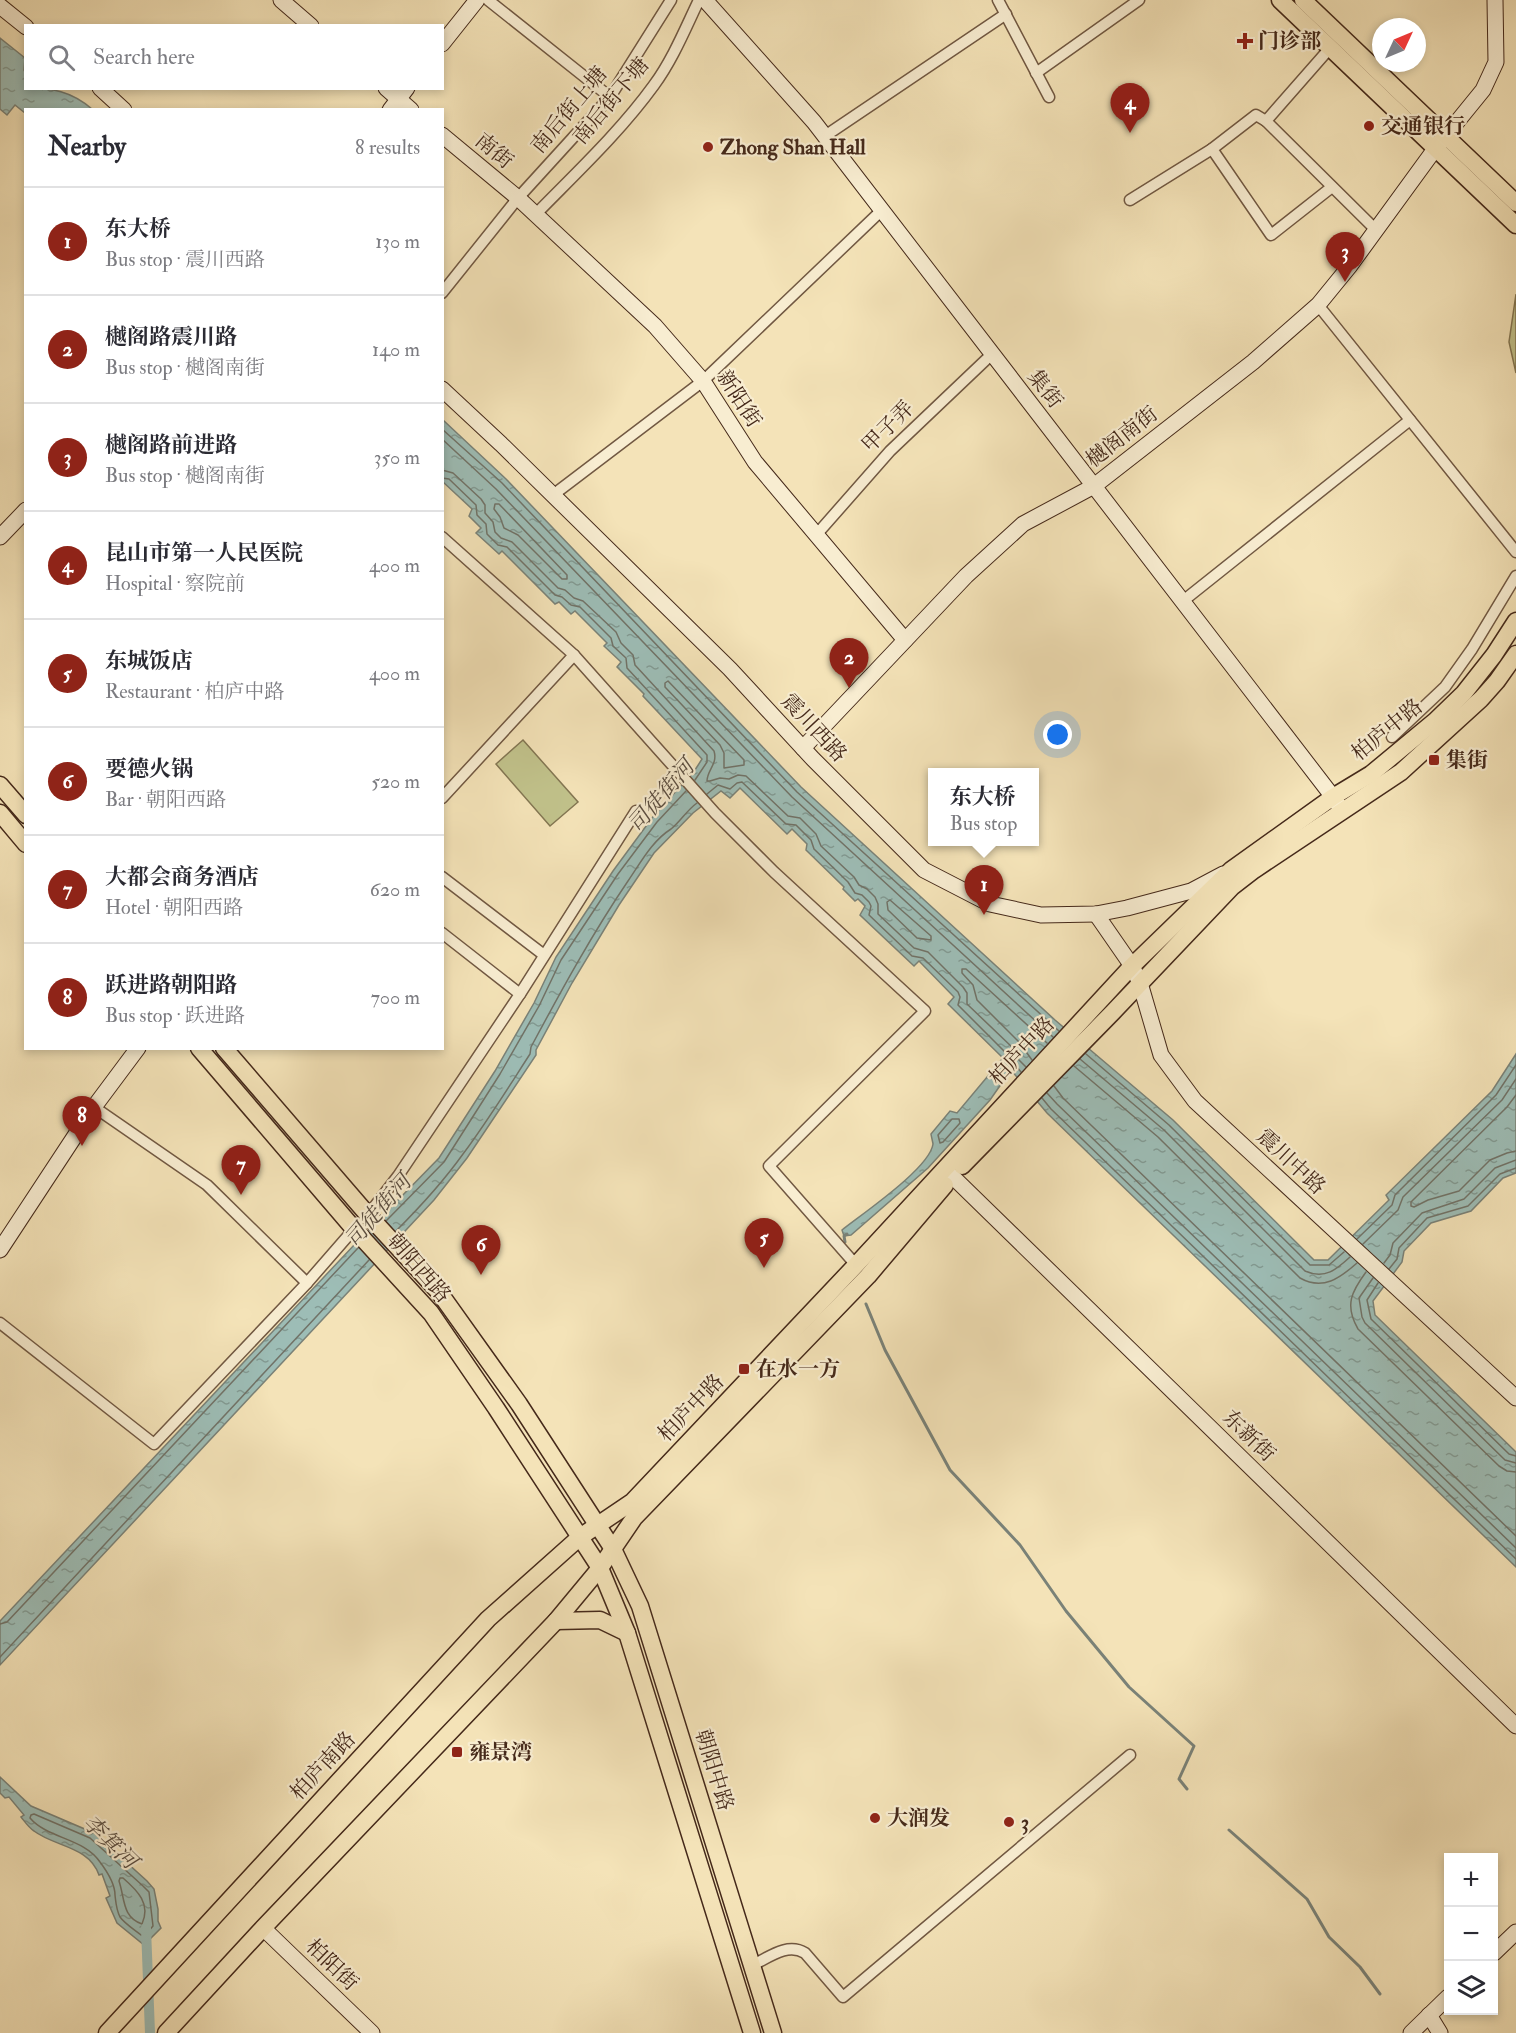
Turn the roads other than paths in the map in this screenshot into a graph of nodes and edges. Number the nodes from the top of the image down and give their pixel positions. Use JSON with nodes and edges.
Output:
{"nodes":[{"id":1,"x":281,"y":0,"type":"edge"},
{"id":2,"x":477,"y":0,"type":"edge"},
{"id":3,"x":488,"y":0,"type":"edge"},
{"id":4,"x":671,"y":0,"type":"edge"},
{"id":5,"x":699,"y":0,"type":"edge"},
{"id":6,"x":705,"y":0,"type":"edge"},
{"id":7,"x":998,"y":0,"type":"edge"},
{"id":8,"x":1138,"y":0,"type":"edge"},
{"id":9,"x":1280,"y":0,"type":"edge"},
{"id":10,"x":1303,"y":0,"type":"edge"},
{"id":11,"x":1495,"y":0,"type":"edge"},
{"id":12,"x":0,"y":6,"type":"edge"},
{"id":13,"x":1006,"y":14,"type":"junction"},
{"id":14,"x":309,"y":24,"type":"edge"},
{"id":15,"x":24,"y":25,"type":"edge"},
{"id":16,"x":444,"y":41,"type":"edge"},
{"id":17,"x":1330,"y":48,"type":"junction"},
{"id":18,"x":1036,"y":73,"type":"junction"},
{"id":19,"x":102,"y":90,"type":"edge"},
{"id":20,"x":610,"y":97,"type":"junction"},
{"id":21,"x":1048,"y":97,"type":"dead end"},
{"id":22,"x":122,"y":108,"type":"edge"},
{"id":23,"x":1266,"y":121,"type":"junction"},
{"id":24,"x":825,"y":136,"type":"junction"},
{"id":25,"x":444,"y":137,"type":"edge"},
{"id":26,"x":1440,"y":143,"type":"junction"},
{"id":27,"x":1212,"y":149,"type":"junction"},
{"id":28,"x":1332,"y":187,"type":"junction"},
{"id":29,"x":518,"y":198,"type":"junction"},
{"id":30,"x":1130,"y":200,"type":"dead end"},
{"id":31,"x":1516,"y":203,"type":"edge"},
{"id":32,"x":882,"y":210,"type":"junction"},
{"id":33,"x":536,"y":214,"type":"junction"},
{"id":34,"x":1516,"y":225,"type":"edge"},
{"id":35,"x":1375,"y":229,"type":"junction"},
{"id":36,"x":444,"y":290,"type":"edge"},
{"id":37,"x":1318,"y":305,"type":"junction"},
{"id":38,"x":992,"y":354,"type":"junction"},
{"id":39,"x":703,"y":381,"type":"junction"},
{"id":40,"x":444,"y":391,"type":"edge"},
{"id":41,"x":1410,"y":420,"type":"junction"},
{"id":42,"x":1094,"y":486,"type":"junction"},
{"id":43,"x":553,"y":495,"type":"junction"},
{"id":44,"x":24,"y":512,"type":"edge"},
{"id":45,"x":817,"y":534,"type":"junction"},
{"id":46,"x":0,"y":537,"type":"edge"},
{"id":47,"x":444,"y":539,"type":"edge"},
{"id":48,"x":1516,"y":552,"type":"edge"},
{"id":49,"x":1516,"y":576,"type":"edge"},
{"id":50,"x":1183,"y":601,"type":"junction"},
{"id":51,"x":1516,"y":621,"type":"edge"},
{"id":52,"x":905,"y":640,"type":"junction"},
{"id":53,"x":1516,"y":654,"type":"edge"},
{"id":54,"x":574,"y":655,"type":"junction"},
{"id":55,"x":1392,"y":737,"type":"dead end"},
{"id":56,"x":803,"y":748,"type":"junction"},
{"id":57,"x":0,"y":785,"type":"edge"},
{"id":58,"x":444,"y":796,"type":"edge"},
{"id":59,"x":1333,"y":797,"type":"junction"},
{"id":60,"x":636,"y":811,"type":"dead end"},
{"id":61,"x":1342,"y":812,"type":"junction"},
{"id":62,"x":0,"y":813,"type":"edge"},
{"id":63,"x":24,"y":813,"type":"edge"},
{"id":64,"x":24,"y":842,"type":"edge"},
{"id":65,"x":1231,"y":870,"type":"junction"},
{"id":66,"x":444,"y":879,"type":"edge"},
{"id":67,"x":1096,"y":914,"type":"junction"},
{"id":68,"x":444,"y":935,"type":"edge"},
{"id":69,"x":544,"y":955,"type":"junction"},
{"id":70,"x":1132,"y":966,"type":"junction"},
{"id":71,"x":1140,"y":983,"type":"junction"},
{"id":72,"x":520,"y":994,"type":"junction"},
{"id":73,"x":1107,"y":1007,"type":"junction"},
{"id":74,"x":137,"y":1050,"type":"edge"},
{"id":75,"x":201,"y":1050,"type":"edge"},
{"id":76,"x":226,"y":1050,"type":"edge"},
{"id":77,"x":94,"y":1107,"type":"junction"},
{"id":78,"x":1006,"y":1111,"type":"junction"},
{"id":79,"x":952,"y":1176,"type":"junction"},
{"id":80,"x":371,"y":1218,"type":"junction"},
{"id":81,"x":357,"y":1232,"type":"junction"},
{"id":82,"x":0,"y":1250,"type":"edge"},
{"id":83,"x":856,"y":1265,"type":"junction"},
{"id":84,"x":307,"y":1283,"type":"junction"},
{"id":85,"x":0,"y":1323,"type":"edge"},
{"id":86,"x":1516,"y":1398,"type":"edge"},
{"id":87,"x":598,"y":1526,"type":"junction"},
{"id":88,"x":580,"y":1537,"type":"junction"},
{"id":89,"x":613,"y":1549,"type":"junction"},
{"id":90,"x":600,"y":1568,"type":"junction"},
{"id":91,"x":556,"y":1621,"type":"junction"},
{"id":92,"x":627,"y":1633,"type":"junction"},
{"id":93,"x":1516,"y":1726,"type":"edge"},
{"id":94,"x":1130,"y":1755,"type":"dead end"},
{"id":95,"x":263,"y":1928,"type":"junction"},
{"id":96,"x":1516,"y":1932,"type":"edge"},
{"id":97,"x":1498,"y":1949,"type":"edge"},
{"id":98,"x":751,"y":1966,"type":"junction"},
{"id":99,"x":1444,"y":2002,"type":"edge"},
{"id":100,"x":1429,"y":2015,"type":"junction"},
{"id":101,"x":169,"y":2030,"type":"edge"},
{"id":102,"x":107,"y":2033,"type":"edge"},
{"id":103,"x":372,"y":2033,"type":"edge"},
{"id":104,"x":752,"y":2033,"type":"edge"},
{"id":105,"x":774,"y":2033,"type":"edge"},
{"id":106,"x":1411,"y":2033,"type":"edge"},
{"id":107,"x":1440,"y":2033,"type":"edge"}],
"edges":[{"from":1,"to":14,"type":"street"},
{"from":2,"to":16,"type":"street"},
{"from":3,"to":20,"type":"street"},
{"from":4,"to":20,"type":"street","name":"南后街上塘"},
{"from":5,"to":33,"type":"street","name":"南后街下塘"},
{"from":6,"to":24,"type":"street","name":"集街"},
{"from":7,"to":13,"type":"street"},
{"from":8,"to":18,"type":"street"},
{"from":9,"to":17,"type":"main road"},
{"from":10,"to":26,"type":"main road"},
{"from":11,"to":26,"type":"street","name":"樾阁南街"},
{"from":12,"to":15,"type":"street"},
{"from":13,"to":18,"type":"street"},
{"from":13,"to":24,"type":"street"},
{"from":17,"to":23,"type":"street"},
{"from":17,"to":26,"type":"main road"},
{"from":18,"to":21,"type":"street"},
{"from":19,"to":22,"type":"street"},
{"from":20,"to":29,"type":"street","name":"南后街上塘"},
{"from":23,"to":27,"type":"street"},
{"from":23,"to":28,"type":"street"},
{"from":24,"to":32,"type":"street","name":"集街"},
{"from":25,"to":29,"type":"street","name":"南街"},
{"from":26,"to":31,"type":"main road"},
{"from":26,"to":34,"type":"main road"},
{"from":26,"to":35,"type":"street","name":"樾阁南街"},
{"from":27,"to":28,"type":"street"},
{"from":27,"to":30,"type":"street"},
{"from":28,"to":35,"type":"street"},
{"from":29,"to":33,"type":"street","name":"新阳街"},
{"from":29,"to":36,"type":"street","name":"南后街上塘"},
{"from":32,"to":38,"type":"street","name":"集街"},
{"from":32,"to":39,"type":"street"},
{"from":33,"to":39,"type":"street","name":"新阳街"},
{"from":35,"to":37,"type":"street","name":"樾阁南街"},
{"from":37,"to":41,"type":"street"},
{"from":37,"to":42,"type":"street","name":"樾阁南街"},
{"from":38,"to":42,"type":"street","name":"集街"},
{"from":38,"to":45,"type":"street","name":"甲子弄"},
{"from":39,"to":43,"type":"street"},
{"from":39,"to":45,"type":"street","name":"新阳街"},
{"from":40,"to":43,"type":"street","name":"震川西路"},
{"from":41,"to":48,"type":"street"},
{"from":41,"to":50,"type":"street"},
{"from":42,"to":50,"type":"street","name":"集街"},
{"from":42,"to":52,"type":"street","name":"樾阁南街"},
{"from":43,"to":56,"type":"street","name":"震川西路"},
{"from":44,"to":46,"type":"street"},
{"from":45,"to":52,"type":"street","name":"新阳街"},
{"from":47,"to":54,"type":"street"},
{"from":49,"to":55,"type":"street"},
{"from":50,"to":59,"type":"street","name":"集街"},
{"from":51,"to":59,"type":"main road","name":"柏庐中路"},
{"from":52,"to":56,"type":"street","name":"樾阁南街"},
{"from":53,"to":61,"type":"main road","name":"柏庐中路"},
{"from":54,"to":58,"type":"street"},
{"from":54,"to":83,"type":"street"},
{"from":56,"to":67,"type":"street","name":"震川西路"},
{"from":57,"to":63,"type":"main road"},
{"from":59,"to":61,"type":"street","name":"集街"},
{"from":59,"to":65,"type":"main road","name":"柏庐中路"},
{"from":60,"to":69,"type":"street"},
{"from":61,"to":71,"type":"main road","name":"柏庐中路"},
{"from":62,"to":64,"type":"main road"},
{"from":65,"to":67,"type":"street","name":"震川西路"},
{"from":65,"to":70,"type":"main road","name":"柏庐中路"},
{"from":66,"to":69,"type":"street"},
{"from":67,"to":70,"type":"street","name":"震川中路"},
{"from":68,"to":72,"type":"street"},
{"from":69,"to":72,"type":"street"},
{"from":70,"to":71,"type":"street","name":"震川中路"},
{"from":70,"to":73,"type":"main road","name":"柏庐中路"},
{"from":71,"to":73,"type":"main road","name":"柏庐中路"},
{"from":71,"to":86,"type":"street","name":"震川中路"},
{"from":72,"to":80,"type":"street"},
{"from":73,"to":78,"type":"main road","name":"柏庐中路"},
{"from":74,"to":77,"type":"street"},
{"from":75,"to":81,"type":"main road","name":"朝阳西路"},
{"from":76,"to":80,"type":"main road","name":"朝阳西路"},
{"from":77,"to":82,"type":"street"},
{"from":77,"to":84,"type":"street"},
{"from":78,"to":79,"type":"main road","name":"柏庐中路"},
{"from":78,"to":83,"type":"main road","name":"柏庐中路"},
{"from":79,"to":89,"type":"main road","name":"柏庐中路"},
{"from":79,"to":93,"type":"street","name":"东新街"},
{"from":80,"to":87,"type":"main road","name":"朝阳西路"},
{"from":81,"to":84,"type":"street"},
{"from":81,"to":88,"type":"main road","name":"朝阳西路"},
{"from":83,"to":87,"type":"main road","name":"柏庐中路"},
{"from":84,"to":85,"type":"street"},
{"from":87,"to":88,"type":"main road","name":"柏庐中路"},
{"from":87,"to":89,"type":"main road","name":"朝阳中路"},
{"from":88,"to":90,"type":"main road","name":"朝阳中路"},
{"from":88,"to":102,"type":"main road","name":"柏庐南路"},
{"from":89,"to":90,"type":"main road","name":"柏庐中路"},
{"from":89,"to":98,"type":"main road","name":"朝阳中路"},
{"from":90,"to":91,"type":"main road"},
{"from":90,"to":92,"type":"main road","name":"朝阳中路"},
{"from":91,"to":92,"type":"main road"},
{"from":91,"to":95,"type":"main road"},
{"from":92,"to":104,"type":"main road","name":"朝阳中路"},
{"from":94,"to":98,"type":"street"},
{"from":95,"to":101,"type":"main road"},
{"from":95,"to":103,"type":"street","name":"柏阳街"},
{"from":96,"to":97,"type":"street"},
{"from":98,"to":105,"type":"main road","name":"朝阳中路"},
{"from":99,"to":100,"type":"street"},
{"from":100,"to":106,"type":"street"},
{"from":100,"to":107,"type":"street"}]}
